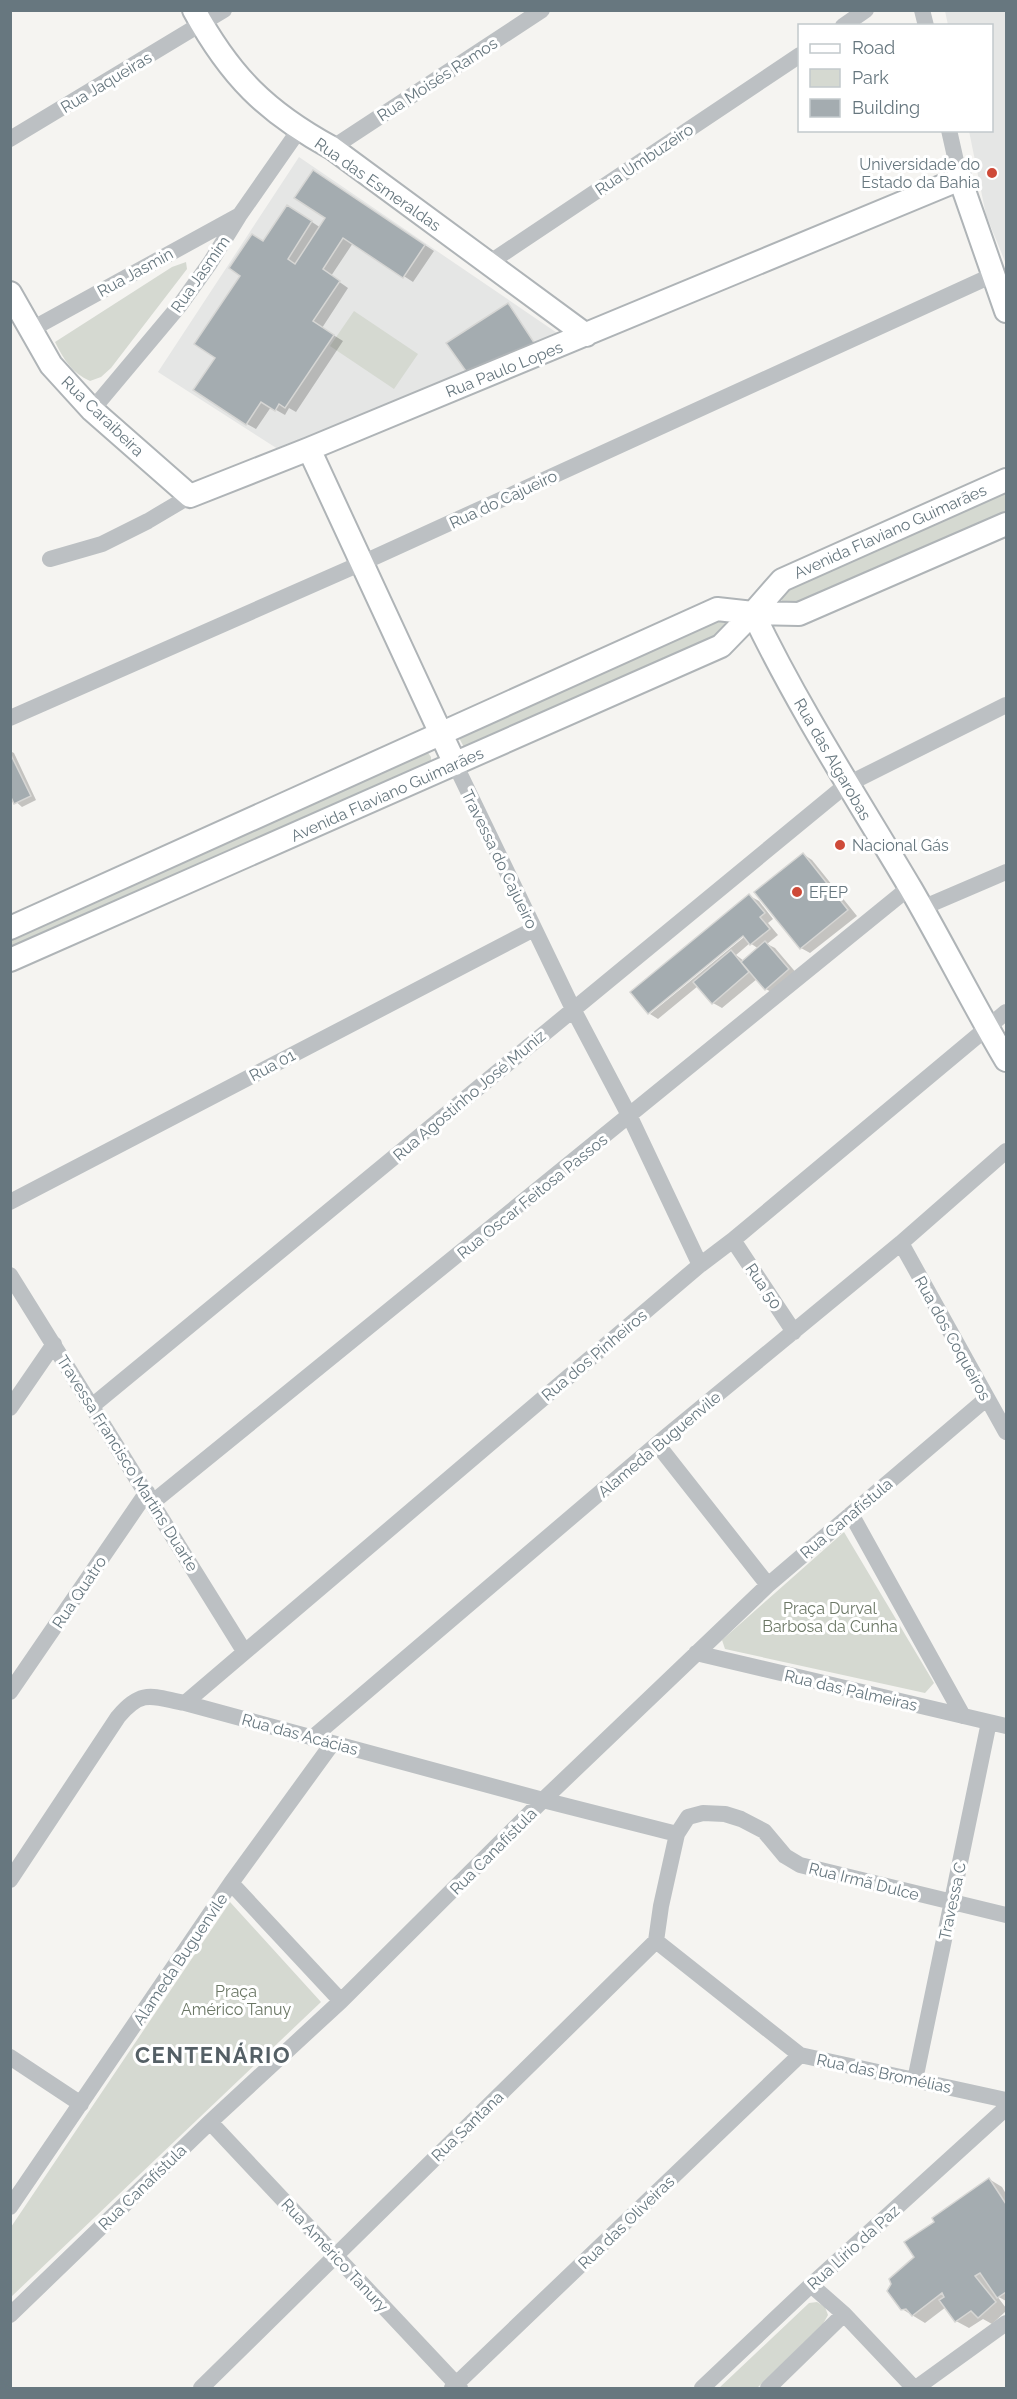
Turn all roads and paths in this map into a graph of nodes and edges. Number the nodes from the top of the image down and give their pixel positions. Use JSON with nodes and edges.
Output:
{"nodes":[{"id":1,"x":224,"y":10,"type":"edge"},
{"id":2,"x":542,"y":10,"type":"edge"},
{"id":3,"x":866,"y":10,"type":"edge"},
{"id":4,"x":197,"y":18,"type":"edge"},
{"id":5,"x":846,"y":24,"type":"edge"},
{"id":6,"x":798,"y":56,"type":"edge"},
{"id":7,"x":299,"y":130,"type":"junction"},
{"id":8,"x":949,"y":132,"type":"edge"},
{"id":9,"x":10,"y":139,"type":"edge"},
{"id":10,"x":332,"y":148,"type":"junction"},
{"id":11,"x":960,"y":179,"type":"junction"},
{"id":12,"x":239,"y":216,"type":"junction"},
{"id":13,"x":489,"y":263,"type":"junction"},
{"id":14,"x":993,"y":275,"type":"junction"},
{"id":15,"x":10,"y":293,"type":"edge"},
{"id":16,"x":1006,"y":311,"type":"edge"},
{"id":17,"x":32,"y":329,"type":"junction"},
{"id":18,"x":586,"y":335,"type":"junction"},
{"id":19,"x":92,"y":410,"type":"junction"},
{"id":20,"x":309,"y":449,"type":"junction"},
{"id":21,"x":1006,"y":480,"type":"edge"},
{"id":22,"x":190,"y":496,"type":"junction"},
{"id":23,"x":1006,"y":524,"type":"edge"},
{"id":24,"x":50,"y":559,"type":"dead end"},
{"id":25,"x":362,"y":563,"type":"junction"},
{"id":26,"x":753,"y":614,"type":"junction"},
{"id":27,"x":1006,"y":705,"type":"edge"},
{"id":28,"x":10,"y":718,"type":"edge"},
{"id":29,"x":441,"y":733,"type":"junction"},
{"id":30,"x":455,"y":764,"type":"junction"},
{"id":31,"x":846,"y":785,"type":"junction"},
{"id":32,"x":1006,"y":872,"type":"edge"},
{"id":33,"x":910,"y":887,"type":"junction"},
{"id":34,"x":922,"y":908,"type":"junction"},
{"id":35,"x":10,"y":928,"type":"edge"},
{"id":36,"x":534,"y":928,"type":"junction"},
{"id":37,"x":10,"y":960,"type":"edge"},
{"id":38,"x":573,"y":1009,"type":"junction"},
{"id":39,"x":1006,"y":1012,"type":"edge"},
{"id":40,"x":987,"y":1027,"type":"junction"},
{"id":41,"x":1006,"y":1060,"type":"edge"},
{"id":42,"x":630,"y":1117,"type":"junction"},
{"id":43,"x":1006,"y":1151,"type":"edge"},
{"id":44,"x":10,"y":1202,"type":"edge"},
{"id":45,"x":733,"y":1240,"type":"junction"},
{"id":46,"x":901,"y":1244,"type":"junction"},
{"id":47,"x":700,"y":1265,"type":"junction"},
{"id":48,"x":10,"y":1275,"type":"edge"},
{"id":49,"x":794,"y":1332,"type":"junction"},
{"id":50,"x":54,"y":1344,"type":"junction"},
{"id":51,"x":986,"y":1399,"type":"junction"},
{"id":52,"x":93,"y":1406,"type":"junction"},
{"id":53,"x":10,"y":1408,"type":"edge"},
{"id":54,"x":1006,"y":1432,"type":"edge"},
{"id":55,"x":657,"y":1444,"type":"junction"},
{"id":56,"x":150,"y":1497,"type":"junction"},
{"id":57,"x":851,"y":1514,"type":"junction"},
{"id":58,"x":768,"y":1585,"type":"junction"},
{"id":59,"x":244,"y":1651,"type":"junction"},
{"id":60,"x":696,"y":1653,"type":"junction"},
{"id":61,"x":10,"y":1692,"type":"edge"},
{"id":62,"x":185,"y":1703,"type":"junction"},
{"id":63,"x":963,"y":1716,"type":"junction"},
{"id":64,"x":989,"y":1722,"type":"junction"},
{"id":65,"x":1006,"y":1726,"type":"edge"},
{"id":66,"x":312,"y":1738,"type":"junction"},
{"id":67,"x":332,"y":1744,"type":"junction"},
{"id":68,"x":543,"y":1800,"type":"junction"},
{"id":69,"x":677,"y":1834,"type":"junction"},
{"id":70,"x":10,"y":1880,"type":"edge"},
{"id":71,"x":231,"y":1883,"type":"junction"},
{"id":72,"x":951,"y":1902,"type":"junction"},
{"id":73,"x":1006,"y":1915,"type":"edge"},
{"id":74,"x":656,"y":1941,"type":"junction"},
{"id":75,"x":341,"y":2001,"type":"junction"},
{"id":76,"x":800,"y":2055,"type":"junction"},
{"id":77,"x":10,"y":2057,"type":"edge"},
{"id":78,"x":915,"y":2080,"type":"junction"},
{"id":79,"x":1006,"y":2100,"type":"edge"},
{"id":80,"x":81,"y":2104,"type":"junction"},
{"id":81,"x":1006,"y":2108,"type":"edge"},
{"id":82,"x":210,"y":2122,"type":"junction"},
{"id":83,"x":10,"y":2207,"type":"edge"},
{"id":84,"x":335,"y":2255,"type":"junction"},
{"id":85,"x":811,"y":2285,"type":"junction"},
{"id":86,"x":844,"y":2314,"type":"junction"},
{"id":87,"x":10,"y":2315,"type":"edge"},
{"id":88,"x":1006,"y":2323,"type":"edge"},
{"id":89,"x":456,"y":2387,"type":"edge"},
{"id":90,"x":201,"y":2388,"type":"edge"},
{"id":91,"x":702,"y":2388,"type":"edge"},
{"id":92,"x":768,"y":2388,"type":"edge"},
{"id":93,"x":915,"y":2388,"type":"edge"}],
"edges":[{"from":1,"to":4,"type":"street","name":"Rua Jaqueiras"},
{"from":2,"to":10,"type":"street","name":"Rua Moisés Ramos"},
{"from":3,"to":5,"type":"street"},
{"from":4,"to":7,"type":"street","name":"Rua das Esmeraldas"},
{"from":4,"to":9,"type":"street","name":"Rua Jaqueiras"},
{"from":6,"to":13,"type":"street","name":"Rua Umbuzeiro"},
{"from":7,"to":10,"type":"street","name":"Rua das Esmeraldas"},
{"from":7,"to":12,"type":"street","name":"Rua Jasmim"},
{"from":8,"to":11,"type":"street"},
{"from":10,"to":13,"type":"street","name":"Rua das Esmeraldas"},
{"from":11,"to":14,"type":"street"},
{"from":11,"to":18,"type":"street","name":"Rua Paulo Lopes"},
{"from":12,"to":17,"type":"street","name":"Rua Jasmin"},
{"from":12,"to":19,"type":"street","name":"Rua Jasmim"},
{"from":13,"to":18,"type":"street","name":"Rua das Esmeraldas"},
{"from":14,"to":16,"type":"street"},
{"from":14,"to":25,"type":"street","name":"Rua do Cajueiro"},
{"from":15,"to":17,"type":"street","name":"Rua Caraibeira"},
{"from":17,"to":19,"type":"street","name":"Rua Caraibeira"},
{"from":18,"to":20,"type":"street","name":"Rua Paulo Lopes"},
{"from":19,"to":22,"type":"street","name":"Rua Caraibeira"},
{"from":20,"to":22,"type":"street","name":"Rua Paulo Lopes"},
{"from":20,"to":25,"type":"street","name":"Travessa do Cajueiro"},
{"from":21,"to":26,"type":"street","name":"Avenida Flaviano Guimarães"},
{"from":22,"to":24,"type":"street","name":"Rua Paulo Lopes"},
{"from":23,"to":26,"type":"street","name":"Avenida Flaviano Guimarães"},
{"from":25,"to":28,"type":"street","name":"Rua do Cajueiro"},
{"from":25,"to":29,"type":"street","name":"Travessa do Cajueiro"},
{"from":26,"to":29,"type":"street","name":"Avenida Flaviano Guimarães"},
{"from":26,"to":30,"type":"street","name":"Avenida Flaviano Guimarães"},
{"from":26,"to":31,"type":"street","name":"Rua das Algarobas"},
{"from":27,"to":31,"type":"street","name":"Rua Agostinho José Muniz"},
{"from":29,"to":30,"type":"street","name":"Travessa do Cajueiro"},
{"from":29,"to":35,"type":"street","name":"Avenida Flaviano Guimarães"},
{"from":30,"to":36,"type":"street","name":"Travessa do Cajueiro"},
{"from":30,"to":37,"type":"street","name":"Avenida Flaviano Guimarães"},
{"from":31,"to":33,"type":"street","name":"Rua das Algarobas"},
{"from":31,"to":38,"type":"street","name":"Rua Agostinho José Muniz"},
{"from":32,"to":34,"type":"street"},
{"from":33,"to":34,"type":"street","name":"Rua das Algarobas"},
{"from":33,"to":42,"type":"street","name":"Rua Oscar Feitosa Passos"},
{"from":34,"to":40,"type":"street","name":"Rua das Algarobas"},
{"from":36,"to":38,"type":"street","name":"Travessa do Cajueiro"},
{"from":36,"to":44,"type":"street","name":"Rua 01"},
{"from":38,"to":42,"type":"street","name":"Travessa do Cajueiro"},
{"from":38,"to":52,"type":"street","name":"Rua Agostinho José Muniz"},
{"from":39,"to":40,"type":"street","name":"Rua dos Pinheiros"},
{"from":40,"to":41,"type":"street","name":"Rua das Algarobas"},
{"from":40,"to":45,"type":"street","name":"Rua dos Pinheiros"},
{"from":42,"to":47,"type":"street","name":"Travessa do Cajueiro"},
{"from":42,"to":56,"type":"street","name":"Rua Oscar Feitosa Passos"},
{"from":43,"to":46,"type":"street","name":"Alameda Buguenvile"},
{"from":45,"to":47,"type":"street","name":"Rua dos Pinheiros"},
{"from":45,"to":49,"type":"street","name":"Rua 50"},
{"from":46,"to":49,"type":"street","name":"Alameda Buguenvile"},
{"from":46,"to":51,"type":"street","name":"Rua dos Coqueiros"},
{"from":47,"to":59,"type":"street","name":"Rua dos Pinheiros"},
{"from":48,"to":50,"type":"street","name":"Travessa Francisco Martins Duarte"},
{"from":49,"to":55,"type":"street","name":"Alameda Buguenvile"},
{"from":50,"to":52,"type":"street","name":"Travessa Francisco Martins Duarte"},
{"from":50,"to":53,"type":"street"},
{"from":51,"to":54,"type":"street","name":"Rua dos Coqueiros"},
{"from":51,"to":57,"type":"street","name":"Rua Canafístula"},
{"from":52,"to":56,"type":"street","name":"Travessa Francisco Martins Duarte"},
{"from":55,"to":58,"type":"street"},
{"from":55,"to":66,"type":"street","name":"Alameda Buguenvile"},
{"from":56,"to":59,"type":"street","name":"Travessa Francisco Martins Duarte"},
{"from":56,"to":61,"type":"street","name":"Rua Quatro"},
{"from":57,"to":58,"type":"street","name":"Rua Canafístula"},
{"from":57,"to":63,"type":"street"},
{"from":58,"to":60,"type":"street","name":"Rua Canafístula"},
{"from":59,"to":62,"type":"street","name":"Rua dos Pinheiros"},
{"from":60,"to":63,"type":"street","name":"Rua das Palmeiras"},
{"from":60,"to":68,"type":"street","name":"Rua Canafístula"},
{"from":62,"to":66,"type":"street","name":"Rua das Acácias"},
{"from":62,"to":70,"type":"street","name":"Rua das Acácias"},
{"from":63,"to":64,"type":"street","name":"Rua das Palmeiras"},
{"from":64,"to":65,"type":"street","name":"Rua das Palmeiras"},
{"from":64,"to":72,"type":"street","name":"Travessa C"},
{"from":66,"to":67,"type":"street","name":"Rua das Acácias"},
{"from":67,"to":68,"type":"street","name":"Rua das Acácias"},
{"from":67,"to":71,"type":"street","name":"Alameda Buguenvile"},
{"from":68,"to":69,"type":"street","name":"Rua das Acácias"},
{"from":68,"to":75,"type":"street","name":"Rua Canafístula"},
{"from":69,"to":72,"type":"street","name":"Rua Irmã Dulce"},
{"from":69,"to":74,"type":"street"},
{"from":71,"to":75,"type":"street"},
{"from":71,"to":80,"type":"street","name":"Alameda Buguenvile"},
{"from":72,"to":73,"type":"street","name":"Rua Irmã Dulce"},
{"from":72,"to":78,"type":"street","name":"Travessa C"},
{"from":74,"to":76,"type":"street","name":"Rua das Bromélias"},
{"from":74,"to":84,"type":"street","name":"Rua Santana"},
{"from":75,"to":82,"type":"street","name":"Rua Canafístula"},
{"from":76,"to":78,"type":"street","name":"Rua das Bromélias"},
{"from":76,"to":89,"type":"street","name":"Rua das Oliveiras"},
{"from":77,"to":80,"type":"street"},
{"from":78,"to":79,"type":"street","name":"Rua das Bromélias"},
{"from":80,"to":83,"type":"street","name":"Alameda Buguenvile"},
{"from":81,"to":85,"type":"street","name":"Rua Lírio da Paz"},
{"from":82,"to":84,"type":"street","name":"Rua Américo Tanury"},
{"from":82,"to":87,"type":"street","name":"Rua Canafístula"},
{"from":84,"to":89,"type":"street","name":"Rua Américo Tanury"},
{"from":84,"to":90,"type":"street","name":"Rua Santana"},
{"from":85,"to":86,"type":"street"},
{"from":85,"to":91,"type":"street","name":"Rua Lírio da Paz"},
{"from":86,"to":92,"type":"street"},
{"from":86,"to":93,"type":"street"},
{"from":88,"to":93,"type":"street"}]}
